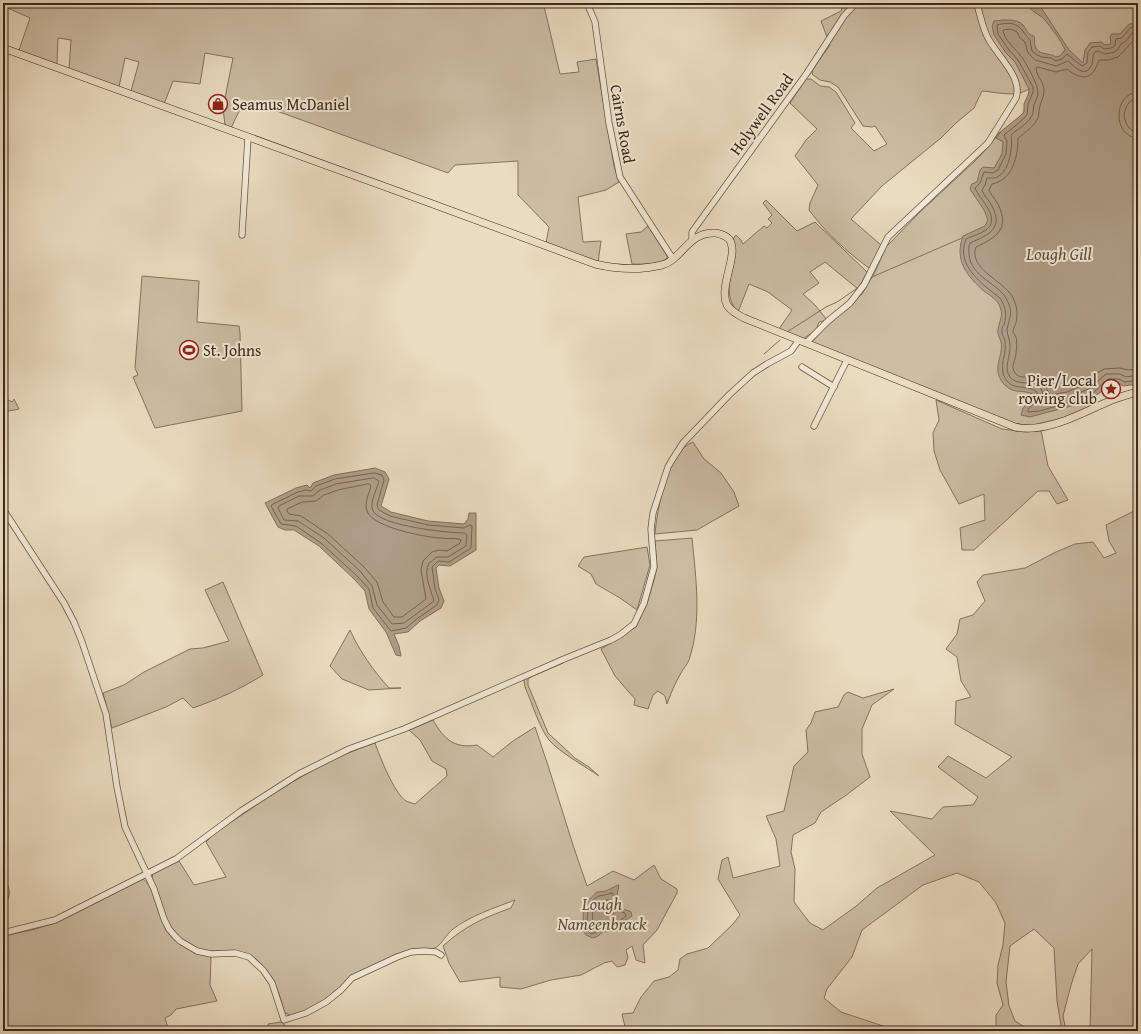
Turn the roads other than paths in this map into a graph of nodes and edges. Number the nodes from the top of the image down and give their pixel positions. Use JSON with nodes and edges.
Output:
{"nodes":[{"id":1,"x":587,"y":3,"type":"edge"},
{"id":2,"x":856,"y":3,"type":"edge"},
{"id":3,"x":978,"y":3,"type":"edge"},
{"id":4,"x":3,"y":48,"type":"edge"},
{"id":5,"x":248,"y":138,"type":"junction"},
{"id":6,"x":242,"y":235,"type":"dead end"},
{"id":7,"x":692,"y":241,"type":"junction"},
{"id":8,"x":673,"y":259,"type":"junction"},
{"id":9,"x":802,"y":341,"type":"junction"},
{"id":10,"x":847,"y":360,"type":"junction"},
{"id":11,"x":802,"y":366,"type":"dead end"},
{"id":12,"x":834,"y":387,"type":"junction"},
{"id":13,"x":1138,"y":392,"type":"edge"},
{"id":14,"x":814,"y":426,"type":"dead end"},
{"id":15,"x":3,"y":509,"type":"edge"},
{"id":16,"x":147,"y":874,"type":"junction"},
{"id":17,"x":3,"y":933,"type":"edge"},
{"id":18,"x":441,"y":955,"type":"dead end"}],
"edges":[{"from":1,"to":8,"type":"street","name":"Cairns Road"},
{"from":2,"to":7,"type":"street","name":"Holywell Road"},
{"from":3,"to":9,"type":"street"},
{"from":4,"to":5,"type":"main road"},
{"from":5,"to":6,"type":"street"},
{"from":5,"to":8,"type":"main road"},
{"from":7,"to":8,"type":"main road"},
{"from":7,"to":9,"type":"main road"},
{"from":9,"to":10,"type":"main road"},
{"from":9,"to":16,"type":"street"},
{"from":10,"to":12,"type":"street"},
{"from":10,"to":13,"type":"main road"},
{"from":11,"to":12,"type":"street"},
{"from":12,"to":14,"type":"street"},
{"from":15,"to":16,"type":"street"},
{"from":16,"to":17,"type":"street"},
{"from":16,"to":18,"type":"street"}]}
